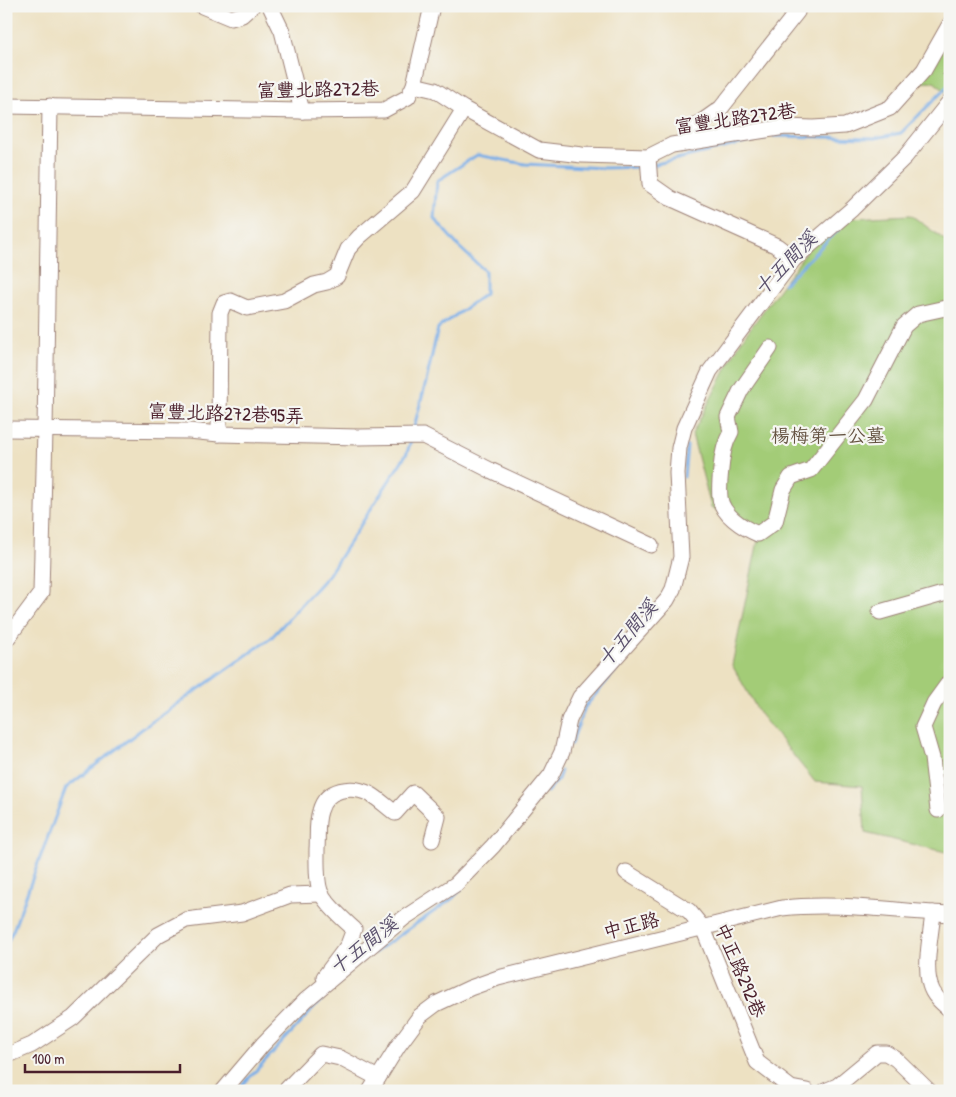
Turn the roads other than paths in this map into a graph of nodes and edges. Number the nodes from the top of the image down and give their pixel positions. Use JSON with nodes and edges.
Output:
{"nodes":[{"id":1,"x":202,"y":6,"type":"edge"},
{"id":2,"x":252,"y":6,"type":"edge"},
{"id":3,"x":270,"y":6,"type":"edge"},
{"id":4,"x":432,"y":6,"type":"edge"},
{"id":5,"x":794,"y":6,"type":"edge"},
{"id":6,"x":950,"y":24,"type":"edge"},
{"id":7,"x":414,"y":85,"type":"junction"},
{"id":8,"x":950,"y":101,"type":"edge"},
{"id":9,"x":6,"y":106,"type":"edge"},
{"id":10,"x":50,"y":106,"type":"junction"},
{"id":11,"x":464,"y":109,"type":"junction"},
{"id":12,"x":302,"y":111,"type":"junction"},
{"id":13,"x":691,"y":143,"type":"junction"},
{"id":14,"x":648,"y":163,"type":"junction"},
{"id":15,"x":794,"y":259,"type":"junction"},
{"id":16,"x":950,"y":308,"type":"edge"},
{"id":17,"x":770,"y":348,"type":"dead end"},
{"id":18,"x":6,"y":429,"type":"edge"},
{"id":19,"x":45,"y":430,"type":"junction"},
{"id":20,"x":219,"y":434,"type":"junction"},
{"id":21,"x":651,"y":545,"type":"dead end"},
{"id":22,"x":950,"y":592,"type":"edge"},
{"id":23,"x":880,"y":612,"type":"dead end"},
{"id":24,"x":6,"y":640,"type":"edge"},
{"id":25,"x":950,"y":681,"type":"edge"},
{"id":26,"x":938,"y":810,"type":"dead end"},
{"id":27,"x":432,"y":840,"type":"dead end"},
{"id":28,"x":626,"y":872,"type":"dead end"},
{"id":29,"x":320,"y":894,"type":"junction"},
{"id":30,"x":933,"y":913,"type":"junction"},
{"id":31,"x":950,"y":914,"type":"edge"},
{"id":32,"x":703,"y":928,"type":"junction"},
{"id":33,"x":306,"y":1000,"type":"junction"},
{"id":34,"x":950,"y":1010,"type":"edge"},
{"id":35,"x":6,"y":1056,"type":"edge"},
{"id":36,"x":374,"y":1084,"type":"edge"},
{"id":37,"x":222,"y":1091,"type":"edge"},
{"id":38,"x":285,"y":1091,"type":"edge"},
{"id":39,"x":807,"y":1091,"type":"edge"},
{"id":40,"x":825,"y":1091,"type":"edge"},
{"id":41,"x":929,"y":1091,"type":"edge"}],
"edges":[{"from":1,"to":2,"type":"street"},
{"from":3,"to":12,"type":"street"},
{"from":4,"to":7,"type":"street"},
{"from":5,"to":13,"type":"street"},
{"from":6,"to":13,"type":"street","name":"富豐北路272巷"},
{"from":7,"to":11,"type":"street","name":"富豐北路272巷"},
{"from":7,"to":12,"type":"street","name":"富豐北路272巷"},
{"from":8,"to":15,"type":"street"},
{"from":9,"to":10,"type":"street","name":"富豐北路272巷"},
{"from":10,"to":12,"type":"street","name":"富豐北路272巷"},
{"from":10,"to":19,"type":"street"},
{"from":11,"to":14,"type":"street","name":"富豐北路272巷"},
{"from":11,"to":20,"type":"street"},
{"from":13,"to":14,"type":"street","name":"富豐北路272巷"},
{"from":14,"to":15,"type":"street"},
{"from":15,"to":33,"type":"street"},
{"from":16,"to":17,"type":"street"},
{"from":18,"to":19,"type":"street","name":"富豐北路272巷95弄"},
{"from":19,"to":20,"type":"street","name":"富豐北路272巷95弄"},
{"from":19,"to":24,"type":"street"},
{"from":20,"to":21,"type":"street","name":"富豐北路272巷95弄"},
{"from":22,"to":23,"type":"street"},
{"from":25,"to":26,"type":"street"},
{"from":27,"to":29,"type":"street"},
{"from":28,"to":32,"type":"street","name":"中正路292巷"},
{"from":29,"to":33,"type":"street"},
{"from":29,"to":35,"type":"street"},
{"from":30,"to":31,"type":"street","name":"中正路"},
{"from":30,"to":32,"type":"street","name":"中正路"},
{"from":30,"to":34,"type":"street"},
{"from":32,"to":36,"type":"street","name":"中正路"},
{"from":32,"to":39,"type":"street","name":"中正路292巷"},
{"from":33,"to":37,"type":"street"},
{"from":36,"to":38,"type":"street"},
{"from":40,"to":41,"type":"street"}]}
